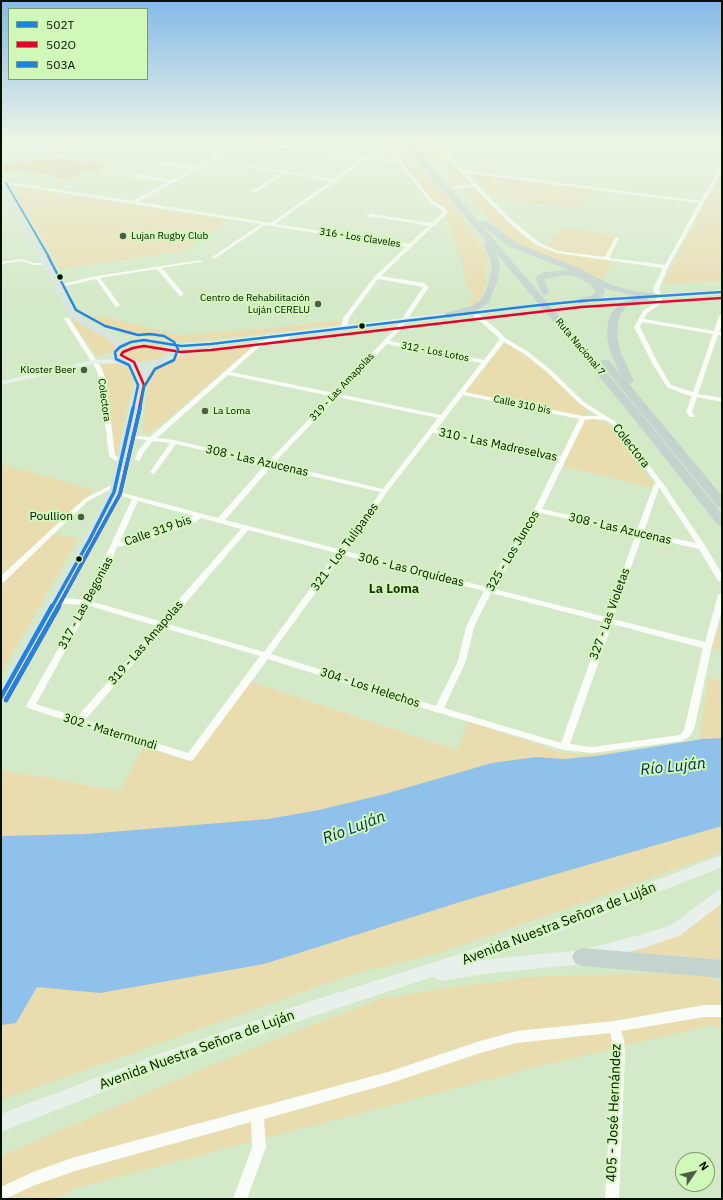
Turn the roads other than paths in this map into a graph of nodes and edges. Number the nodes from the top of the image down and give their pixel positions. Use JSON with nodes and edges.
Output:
{"nodes":[{"id":1,"x":5,"y":196,"type":"edge"},
{"id":2,"x":86,"y":196,"type":"edge"},
{"id":3,"x":144,"y":196,"type":"edge"},
{"id":4,"x":312,"y":196,"type":"edge"},
{"id":5,"x":427,"y":196,"type":"edge"},
{"id":6,"x":454,"y":196,"type":"edge"},
{"id":7,"x":458,"y":196,"type":"edge"},
{"id":8,"x":486,"y":196,"type":"edge"},
{"id":9,"x":656,"y":196,"type":"edge"},
{"id":10,"x":705,"y":196,"type":"edge"},
{"id":11,"x":133,"y":202,"type":"junction"},
{"id":12,"x":702,"y":202,"type":"junction"},
{"id":13,"x":376,"y":216,"type":"dead end"},
{"id":14,"x":265,"y":223,"type":"junction"},
{"id":15,"x":272,"y":224,"type":"junction"},
{"id":16,"x":434,"y":224,"type":"junction"},
{"id":17,"x":482,"y":226,"type":"junction"},
{"id":18,"x":617,"y":238,"type":"dead end"},
{"id":19,"x":410,"y":246,"type":"junction"},
{"id":20,"x":214,"y":258,"type":"dead end"},
{"id":21,"x":606,"y":259,"type":"junction"},
{"id":22,"x":200,"y":261,"type":"dead end"},
{"id":23,"x":1,"y":263,"type":"edge"},
{"id":24,"x":45,"y":264,"type":"junction"},
{"id":25,"x":158,"y":267,"type":"junction"},
{"id":26,"x":666,"y":268,"type":"junction"},
{"id":27,"x":96,"y":277,"type":"junction"},
{"id":28,"x":377,"y":277,"type":"junction"},
{"id":29,"x":57,"y":286,"type":"junction"},
{"id":30,"x":545,"y":292,"type":"junction"},
{"id":31,"x":722,"y":292,"type":"edge"},
{"id":32,"x":181,"y":294,"type":"dead end"},
{"id":33,"x":657,"y":296,"type":"junction"},
{"id":34,"x":581,"y":301,"type":"junction"},
{"id":35,"x":116,"y":305,"type":"dead end"},
{"id":36,"x":69,"y":310,"type":"junction"},
{"id":37,"x":473,"y":312,"type":"junction"},
{"id":38,"x":449,"y":315,"type":"junction"},
{"id":39,"x":722,"y":316,"type":"edge"},
{"id":40,"x":67,"y":319,"type":"joint"},
{"id":41,"x":404,"y":320,"type":"junction"},
{"id":42,"x":640,"y":320,"type":"junction"},
{"id":43,"x":344,"y":327,"type":"junction"},
{"id":44,"x":305,"y":331,"type":"junction"},
{"id":45,"x":103,"y":332,"type":"junction"},
{"id":46,"x":715,"y":333,"type":"junction"},
{"id":47,"x":722,"y":334,"type":"edge"},
{"id":48,"x":502,"y":339,"type":"junction"},
{"id":49,"x":137,"y":341,"type":"junction"},
{"id":50,"x":385,"y":342,"type":"junction"},
{"id":51,"x":166,"y":344,"type":"junction"},
{"id":52,"x":211,"y":344,"type":"junction"},
{"id":53,"x":118,"y":350,"type":"junction"},
{"id":54,"x":170,"y":356,"type":"junction"},
{"id":55,"x":119,"y":361,"type":"junction"},
{"id":56,"x":94,"y":362,"type":"junction"},
{"id":57,"x":485,"y":362,"type":"junction"},
{"id":58,"x":151,"y":364,"type":"junction"},
{"id":59,"x":129,"y":365,"type":"junction"},
{"id":60,"x":226,"y":373,"type":"junction"},
{"id":61,"x":1,"y":383,"type":"edge"},
{"id":62,"x":138,"y":385,"type":"junction"},
{"id":63,"x":461,"y":394,"type":"junction"},
{"id":64,"x":334,"y":395,"type":"junction"},
{"id":65,"x":695,"y":395,"type":"junction"},
{"id":66,"x":722,"y":400,"type":"edge"},
{"id":67,"x":641,"y":404,"type":"junction"},
{"id":68,"x":692,"y":416,"type":"dead end"},
{"id":69,"x":442,"y":417,"type":"junction"},
{"id":70,"x":582,"y":418,"type":"junction"},
{"id":71,"x":608,"y":419,"type":"junction"},
{"id":72,"x":433,"y":431,"type":"junction"},
{"id":73,"x":128,"y":436,"type":"junction"},
{"id":74,"x":152,"y":439,"type":"junction"},
{"id":75,"x":174,"y":442,"type":"junction"},
{"id":76,"x":563,"y":458,"type":"junction"},
{"id":77,"x":138,"y":459,"type":"dead end"},
{"id":78,"x":122,"y":462,"type":"junction"},
{"id":79,"x":271,"y":464,"type":"junction"},
{"id":80,"x":153,"y":472,"type":"dead end"},
{"id":81,"x":660,"y":483,"type":"junction"},
{"id":82,"x":114,"y":489,"type":"junction"},
{"id":83,"x":386,"y":491,"type":"junction"},
{"id":84,"x":136,"y":498,"type":"junction"},
{"id":85,"x":722,"y":504,"type":"edge"},
{"id":86,"x":538,"y":510,"type":"junction"},
{"id":87,"x":200,"y":516,"type":"junction"},
{"id":88,"x":220,"y":521,"type":"junction"},
{"id":89,"x":722,"y":522,"type":"edge"},
{"id":90,"x":246,"y":528,"type":"junction"},
{"id":91,"x":640,"y":533,"type":"junction"},
{"id":92,"x":116,"y":545,"type":"junction"},
{"id":93,"x":702,"y":547,"type":"junction"},
{"id":94,"x":342,"y":552,"type":"junction"},
{"id":95,"x":720,"y":579,"type":"dead end"},
{"id":96,"x":1,"y":580,"type":"edge"},
{"id":97,"x":489,"y":590,"type":"junction"},
{"id":98,"x":722,"y":595,"type":"edge"},
{"id":99,"x":55,"y":600,"type":"junction"},
{"id":100,"x":88,"y":603,"type":"junction"},
{"id":101,"x":608,"y":620,"type":"junction"},
{"id":102,"x":162,"y":625,"type":"junction"},
{"id":103,"x":708,"y":646,"type":"junction"},
{"id":104,"x":266,"y":655,"type":"junction"},
{"id":105,"x":1,"y":697,"type":"edge"},
{"id":106,"x":31,"y":706,"type":"joint"},
{"id":107,"x":439,"y":710,"type":"junction"},
{"id":108,"x":78,"y":722,"type":"junction"},
{"id":109,"x":564,"y":747,"type":"junction"},
{"id":110,"x":190,"y":757,"type":"joint"},
{"id":111,"x":722,"y":861,"type":"edge"},
{"id":112,"x":722,"y":895,"type":"edge"},
{"id":113,"x":582,"y":957,"type":"junction"},
{"id":114,"x":722,"y":969,"type":"edge"},
{"id":115,"x":394,"y":983,"type":"junction"},
{"id":116,"x":722,"y":1011,"type":"edge"},
{"id":117,"x":614,"y":1027,"type":"junction"},
{"id":118,"x":47,"y":1105,"type":"junction"},
{"id":119,"x":257,"y":1114,"type":"junction"},
{"id":120,"x":1,"y":1123,"type":"edge"},
{"id":121,"x":1,"y":1129,"type":"edge"},
{"id":122,"x":1,"y":1194,"type":"edge"},
{"id":123,"x":240,"y":1199,"type":"edge"},
{"id":124,"x":612,"y":1199,"type":"edge"}],
"edges":[{"from":1,"to":24,"type":"main road"},
{"from":2,"to":11,"type":"street","name":"316 - Los Claveles"},
{"from":3,"to":11,"type":"street"},
{"from":4,"to":15,"type":"street"},
{"from":5,"to":16,"type":"street"},
{"from":6,"to":17,"type":"highway","name":"Ruta Nacional 7"},
{"from":7,"to":17,"type":"highway","name":"Ruta Nacional 7"},
{"from":8,"to":21,"type":"street"},
{"from":9,"to":12,"type":"street"},
{"from":10,"to":12,"type":"street"},
{"from":11,"to":14,"type":"street","name":"316 - Los Claveles"},
{"from":12,"to":26,"type":"street"},
{"from":13,"to":16,"type":"street"},
{"from":14,"to":15,"type":"street","name":"316 - Los Claveles"},
{"from":14,"to":20,"type":"street"},
{"from":15,"to":19,"type":"street","name":"316 - Los Claveles"},
{"from":16,"to":19,"type":"street"},
{"from":17,"to":30,"type":"highway","name":"Ruta Nacional 7"},
{"from":17,"to":33,"type":"highway"},
{"from":17,"to":38,"type":"highway"},
{"from":17,"to":89,"type":"highway","name":"Ruta Nacional 7"},
{"from":18,"to":21,"type":"street"},
{"from":19,"to":28,"type":"street"},
{"from":21,"to":26,"type":"street"},
{"from":22,"to":25,"type":"street"},
{"from":23,"to":24,"type":"street"},
{"from":24,"to":29,"type":"main road"},
{"from":25,"to":27,"type":"street"},
{"from":25,"to":32,"type":"street"},
{"from":26,"to":33,"type":"street"},
{"from":27,"to":29,"type":"street"},
{"from":27,"to":35,"type":"street"},
{"from":28,"to":41,"type":"street","name":"319 - Las Amapolas"},
{"from":28,"to":43,"type":"street"},
{"from":29,"to":36,"type":"main road"},
{"from":30,"to":34,"type":"highway"},
{"from":30,"to":67,"type":"highway","name":"Ruta Nacional 7"},
{"from":31,"to":33,"type":"main road"},
{"from":33,"to":34,"type":"main road"},
{"from":33,"to":42,"type":"street"},
{"from":33,"to":67,"type":"highway"},
{"from":34,"to":37,"type":"main road"},
{"from":36,"to":40,"type":"main road"},
{"from":36,"to":45,"type":"main road"},
{"from":37,"to":38,"type":"main road"},
{"from":37,"to":48,"type":"street","name":"Colectora"},
{"from":38,"to":41,"type":"main road"},
{"from":39,"to":46,"type":"street"},
{"from":40,"to":56,"type":"street","name":"Colectora"},
{"from":41,"to":43,"type":"main road"},
{"from":41,"to":50,"type":"street","name":"319 - Las Amapolas"},
{"from":42,"to":46,"type":"street"},
{"from":42,"to":65,"type":"street"},
{"from":43,"to":44,"type":"main road"},
{"from":44,"to":52,"type":"main road"},
{"from":44,"to":60,"type":"street"},
{"from":45,"to":49,"type":"main road"},
{"from":45,"to":53,"type":"main road"},
{"from":46,"to":47,"type":"street"},
{"from":46,"to":65,"type":"street"},
{"from":48,"to":57,"type":"street","name":"321 - Los Tulipanes"},
{"from":48,"to":71,"type":"street","name":"Colectora"},
{"from":49,"to":51,"type":"main road"},
{"from":49,"to":53,"type":"main road"},
{"from":50,"to":57,"type":"street","name":"312 - Los Lotos"},
{"from":50,"to":64,"type":"street","name":"319 - Las Amapolas"},
{"from":51,"to":52,"type":"main road"},
{"from":51,"to":54,"type":"main road"},
{"from":52,"to":54,"type":"main road"},
{"from":53,"to":55,"type":"main road"},
{"from":53,"to":56,"type":"main road"},
{"from":54,"to":58,"type":"main road"},
{"from":55,"to":56,"type":"main road"},
{"from":55,"to":59,"type":"main road"},
{"from":56,"to":61,"type":"main road"},
{"from":56,"to":78,"type":"street","name":"Colectora"},
{"from":57,"to":63,"type":"street","name":"321 - Los Tulipanes"},
{"from":58,"to":59,"type":"main road"},
{"from":58,"to":62,"type":"main road"},
{"from":59,"to":62,"type":"main road"},
{"from":60,"to":64,"type":"street","name":"310 - Las Madreselvas"},
{"from":60,"to":74,"type":"street"},
{"from":62,"to":73,"type":"main road"},
{"from":63,"to":69,"type":"street","name":"321 - Los Tulipanes"},
{"from":63,"to":70,"type":"street","name":"Calle 310 bis"},
{"from":64,"to":69,"type":"street","name":"310 - Las Madreselvas"},
{"from":64,"to":79,"type":"street","name":"319 - Las Amapolas"},
{"from":65,"to":66,"type":"street"},
{"from":65,"to":68,"type":"street"},
{"from":67,"to":85,"type":"highway","name":"Ruta Nacional 7"},
{"from":69,"to":72,"type":"street","name":"321 - Los Tulipanes"},
{"from":70,"to":71,"type":"street"},
{"from":70,"to":76,"type":"street","name":"325 - Los Juncos"},
{"from":71,"to":81,"type":"street","name":"Colectora"},
{"from":72,"to":76,"type":"street","name":"310 - Las Madreselvas"},
{"from":72,"to":83,"type":"street","name":"321 - Los Tulipanes"},
{"from":73,"to":74,"type":"street","name":"308 - Las Azucenas"},
{"from":73,"to":78,"type":"main road"},
{"from":74,"to":75,"type":"street","name":"308 - Las Azucenas"},
{"from":74,"to":77,"type":"street"},
{"from":75,"to":79,"type":"street","name":"308 - Las Azucenas"},
{"from":75,"to":80,"type":"street"},
{"from":76,"to":86,"type":"street","name":"325 - Los Juncos"},
{"from":78,"to":82,"type":"main road"},
{"from":79,"to":83,"type":"street","name":"308 - Las Azucenas"},
{"from":79,"to":88,"type":"street","name":"319 - Las Amapolas"},
{"from":81,"to":91,"type":"street","name":"327 - Las Violetas"},
{"from":81,"to":93,"type":"street","name":"Colectora"},
{"from":82,"to":84,"type":"street","name":"306 - Las Orquídeas"},
{"from":82,"to":96,"type":"street"},
{"from":82,"to":99,"type":"main road"},
{"from":83,"to":94,"type":"street","name":"321 - Los Tulipanes"},
{"from":84,"to":87,"type":"street","name":"306 - Las Orquídeas"},
{"from":84,"to":92,"type":"street","name":"317 - Las Begonias"},
{"from":86,"to":91,"type":"street","name":"308 - Las Azucenas"},
{"from":86,"to":97,"type":"street","name":"325 - Los Juncos"},
{"from":87,"to":88,"type":"street","name":"306 - Las Orquídeas"},
{"from":87,"to":92,"type":"street","name":"Calle 319 bis"},
{"from":88,"to":90,"type":"street","name":"306 - Las Orquídeas"},
{"from":90,"to":94,"type":"street","name":"306 - Las Orquídeas"},
{"from":90,"to":102,"type":"street","name":"319 - Las Amapolas"},
{"from":91,"to":93,"type":"street","name":"308 - Las Azucenas"},
{"from":91,"to":101,"type":"street","name":"327 - Las Violetas"},
{"from":92,"to":100,"type":"street","name":"317 - Las Begonias"},
{"from":93,"to":95,"type":"street","name":"Colectora"},
{"from":94,"to":97,"type":"street","name":"306 - Las Orquídeas"},
{"from":94,"to":104,"type":"street","name":"321 - Los Tulipanes"},
{"from":97,"to":101,"type":"street","name":"306 - Las Orquídeas"},
{"from":97,"to":107,"type":"street","name":"325 - Los Juncos"},
{"from":98,"to":103,"type":"street"},
{"from":99,"to":100,"type":"street","name":"304 - Los Helechos"},
{"from":99,"to":105,"type":"main road"},
{"from":100,"to":102,"type":"street","name":"304 - Los Helechos"},
{"from":100,"to":106,"type":"street","name":"317 - Las Begonias"},
{"from":101,"to":103,"type":"street","name":"306 - Las Orquídeas"},
{"from":101,"to":109,"type":"street","name":"327 - Las Violetas"},
{"from":102,"to":104,"type":"street","name":"304 - Los Helechos"},
{"from":102,"to":108,"type":"street","name":"319 - Las Amapolas"},
{"from":103,"to":109,"type":"street","name":"304 - Los Helechos"},
{"from":104,"to":107,"type":"street","name":"304 - Los Helechos"},
{"from":104,"to":110,"type":"street","name":"321 - Los Tulipanes"},
{"from":106,"to":108,"type":"street","name":"302 - Matermundi"},
{"from":107,"to":109,"type":"street","name":"304 - Los Helechos"},
{"from":108,"to":110,"type":"street","name":"302 - Matermundi"},
{"from":111,"to":115,"type":"main road","name":"Avenida Nuestra Señora de Luján"},
{"from":112,"to":113,"type":"main road","name":"Avenida Nuestra Señora de Luján"},
{"from":113,"to":114,"type":"highway"},
{"from":113,"to":115,"type":"main road","name":"Avenida Nuestra Señora de Luján"},
{"from":115,"to":118,"type":"main road","name":"Avenida Nuestra Señora de Luján"},
{"from":116,"to":117,"type":"street"},
{"from":117,"to":119,"type":"street"},
{"from":117,"to":124,"type":"street","name":"405 - José Hernández"},
{"from":118,"to":120,"type":"main road","name":"Avenida Nuestra Señora de Luján"},
{"from":118,"to":121,"type":"main road"},
{"from":119,"to":122,"type":"street"},
{"from":119,"to":123,"type":"street"}]}
